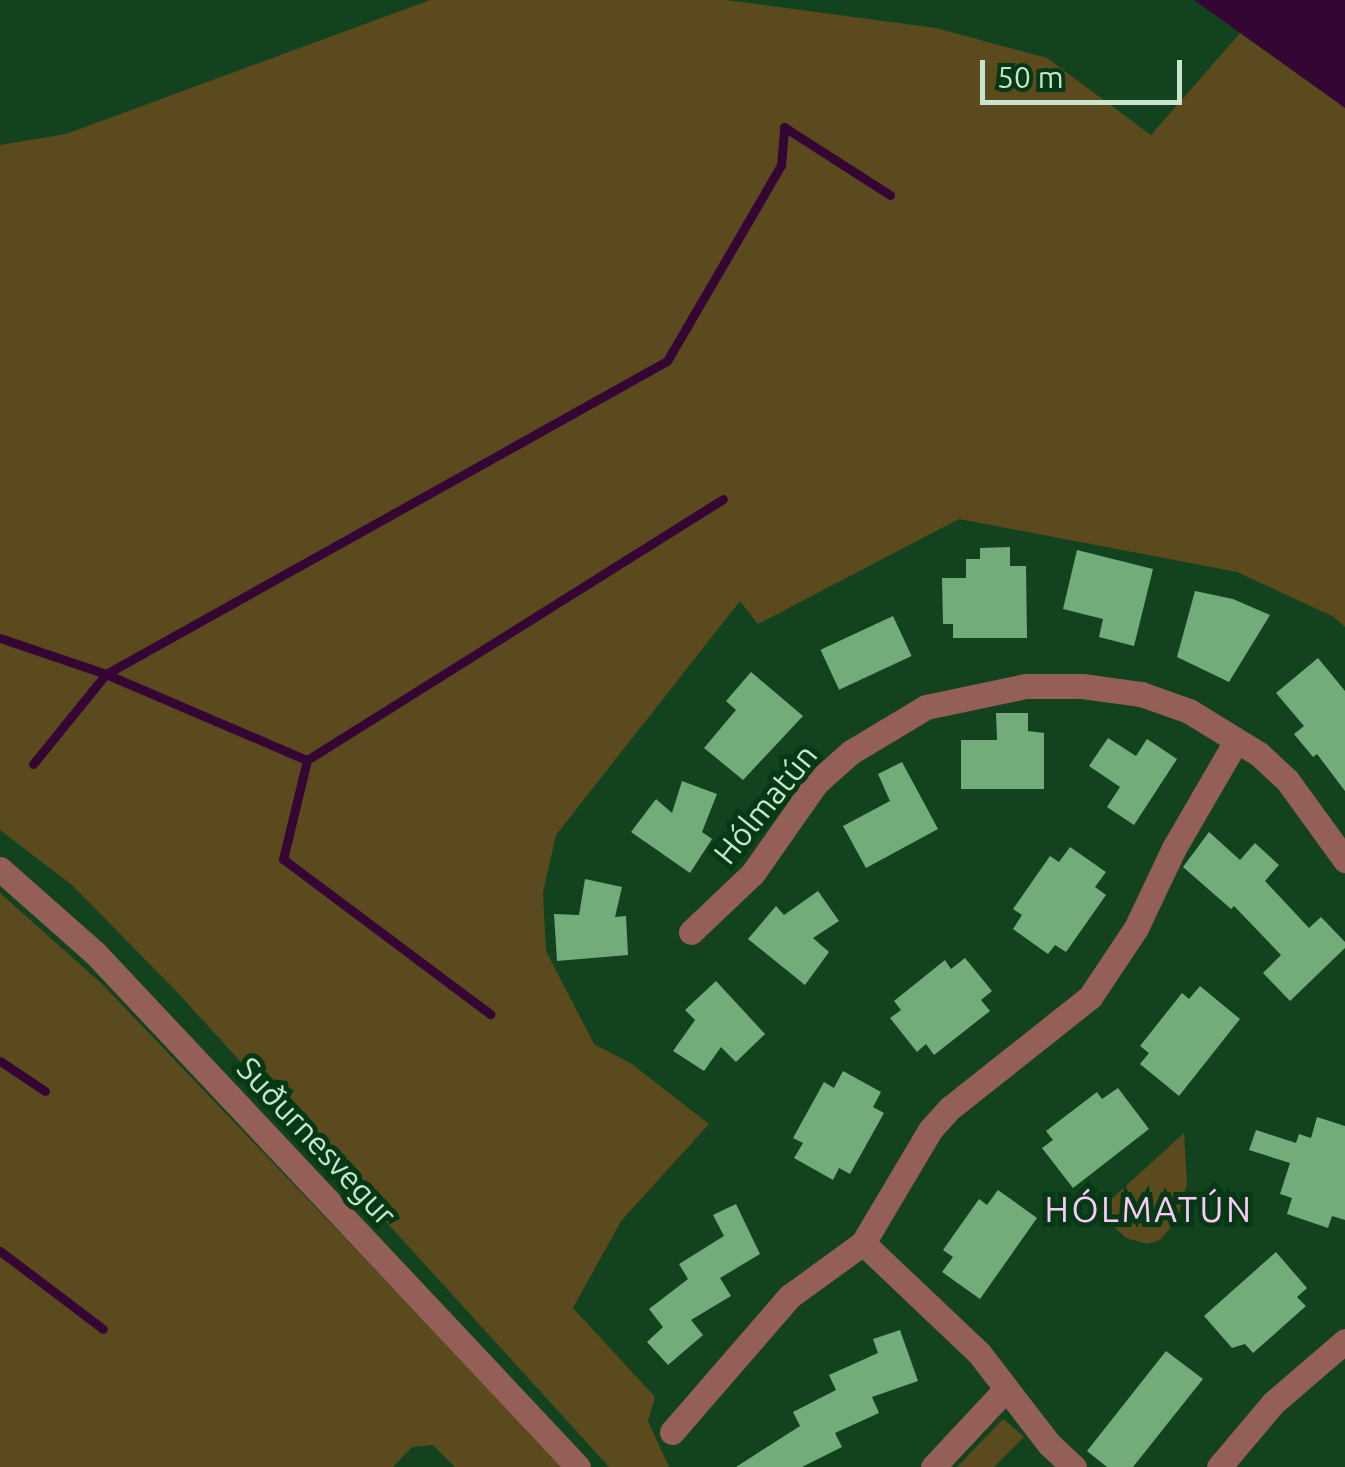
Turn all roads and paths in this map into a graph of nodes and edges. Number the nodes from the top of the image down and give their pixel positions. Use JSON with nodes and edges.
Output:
{"nodes":[{"id":1,"x":1236,"y":741,"type":"junction"},
{"id":2,"x":1345,"y":860,"type":"edge"},
{"id":3,"x":0,"y":869,"type":"edge"},
{"id":4,"x":691,"y":932,"type":"dead end"},
{"id":5,"x":864,"y":1242,"type":"junction"},
{"id":6,"x":1345,"y":1341,"type":"edge"},
{"id":7,"x":1005,"y":1390,"type":"junction"},
{"id":8,"x":672,"y":1432,"type":"dead end"},
{"id":9,"x":578,"y":1467,"type":"edge"},
{"id":10,"x":933,"y":1467,"type":"edge"},
{"id":11,"x":1074,"y":1467,"type":"edge"},
{"id":12,"x":1219,"y":1467,"type":"edge"}],
"edges":[{"from":1,"to":2,"type":"street","name":"Hólmatún"},
{"from":1,"to":4,"type":"street","name":"Hólmatún"},
{"from":1,"to":5,"type":"street"},
{"from":3,"to":9,"type":"street","name":"Suðurnesvegur"},
{"from":5,"to":7,"type":"street"},
{"from":5,"to":8,"type":"street"},
{"from":6,"to":12,"type":"street"},
{"from":7,"to":10,"type":"street"},
{"from":7,"to":11,"type":"street"}]}
